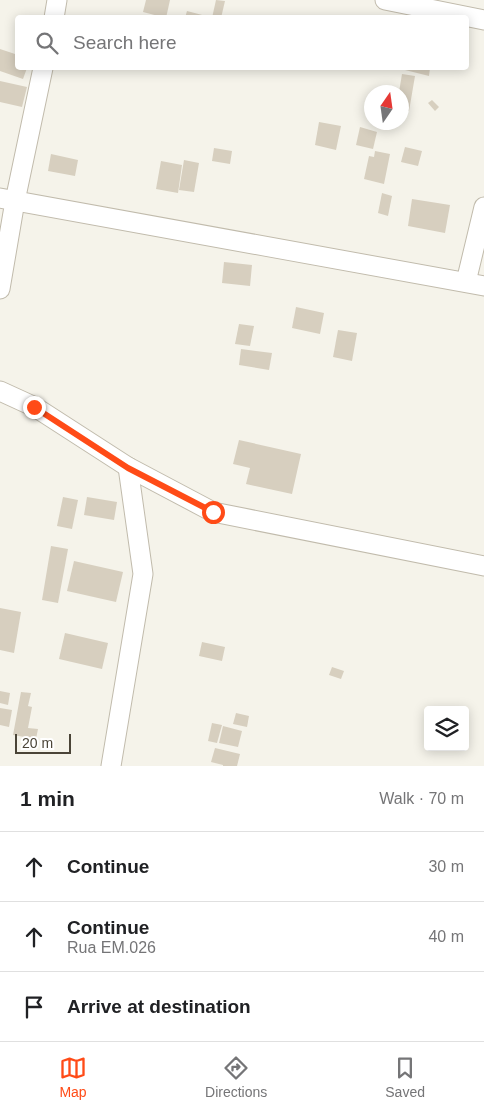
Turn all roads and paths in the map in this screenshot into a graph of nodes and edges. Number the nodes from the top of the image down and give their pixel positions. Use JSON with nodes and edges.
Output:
{"nodes":[{"id":1,"x":57,"y":0,"type":"edge"},
{"id":2,"x":385,"y":0,"type":"edge"},
{"id":3,"x":54,"y":15,"type":"edge"},
{"id":4,"x":459,"y":15,"type":"edge"},
{"id":5,"x":469,"y":17,"type":"edge"},
{"id":6,"x":484,"y":20,"type":"edge"},
{"id":7,"x":42,"y":70,"type":"edge"},
{"id":8,"x":8,"y":200,"type":"edge"},
{"id":9,"x":484,"y":207,"type":"edge"},
{"id":10,"x":475,"y":284,"type":"edge"},
{"id":11,"x":0,"y":289,"type":"edge"},
{"id":12,"x":0,"y":391,"type":"edge"},
{"id":13,"x":128,"y":468,"type":"junction"},
{"id":14,"x":484,"y":566,"type":"edge"},
{"id":15,"x":110,"y":766,"type":"edge"}],
"edges":[{"from":1,"to":3,"type":"street"},
{"from":2,"to":4,"type":"street"},
{"from":5,"to":6,"type":"street"},
{"from":7,"to":8,"type":"street"},
{"from":8,"to":10,"type":"street"},
{"from":8,"to":11,"type":"street"},
{"from":9,"to":10,"type":"street"},
{"from":12,"to":13,"type":"street"},
{"from":13,"to":14,"type":"street"},
{"from":13,"to":15,"type":"street"}]}
